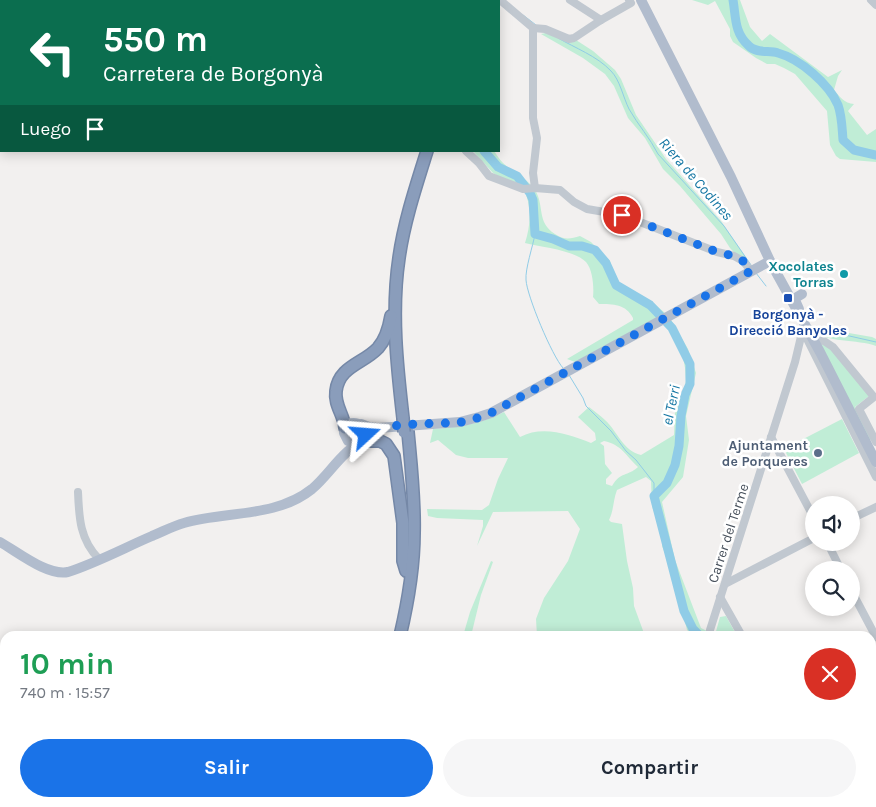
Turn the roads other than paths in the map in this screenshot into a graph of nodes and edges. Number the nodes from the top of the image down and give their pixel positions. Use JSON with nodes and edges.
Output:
{"nodes":[{"id":1,"x":500,"y":0,"type":"edge"},
{"id":2,"x":570,"y":0,"type":"edge"},
{"id":3,"x":871,"y":0,"type":"edge"},
{"id":4,"x":635,"y":1,"type":"edge"},
{"id":5,"x":876,"y":5,"type":"edge"},
{"id":6,"x":601,"y":20,"type":"junction"},
{"id":7,"x":533,"y":28,"type":"junction"},
{"id":8,"x":427,"y":152,"type":"edge"},
{"id":9,"x":432,"y":152,"type":"edge"},
{"id":10,"x":467,"y":152,"type":"edge"},
{"id":11,"x":731,"y":177,"type":"junction"},
{"id":12,"x":535,"y":188,"type":"junction"},
{"id":13,"x":756,"y":222,"type":"junction"},
{"id":14,"x":766,"y":262,"type":"junction"},
{"id":15,"x":785,"y":281,"type":"junction"},
{"id":16,"x":395,"y":295,"type":"junction"},
{"id":17,"x":798,"y":297,"type":"junction"},
{"id":18,"x":803,"y":327,"type":"junction"},
{"id":19,"x":816,"y":340,"type":"junction"},
{"id":20,"x":817,"y":353,"type":"junction"},
{"id":21,"x":796,"y":359,"type":"junction"},
{"id":22,"x":405,"y":418,"type":"junction"},
{"id":23,"x":361,"y":424,"type":"junction"},
{"id":24,"x":378,"y":428,"type":"junction"},
{"id":25,"x":406,"y":432,"type":"junction"},
{"id":26,"x":346,"y":434,"type":"junction"},
{"id":27,"x":771,"y":437,"type":"junction"},
{"id":28,"x":362,"y":440,"type":"junction"},
{"id":29,"x":874,"y":447,"type":"edge"},
{"id":30,"x":766,"y":454,"type":"junction"},
{"id":31,"x":343,"y":455,"type":"junction"},
{"id":32,"x":781,"y":455,"type":"junction"},
{"id":33,"x":876,"y":462,"type":"edge"},
{"id":34,"x":876,"y":477,"type":"edge"},
{"id":35,"x":78,"y":492,"type":"dead end"},
{"id":36,"x":805,"y":501,"type":"edge"},
{"id":37,"x":876,"y":506,"type":"edge"},
{"id":38,"x":860,"y":514,"type":"edge"},
{"id":39,"x":0,"y":542,"type":"edge"},
{"id":40,"x":805,"y":542,"type":"edge"},
{"id":41,"x":99,"y":559,"type":"junction"},
{"id":42,"x":406,"y":571,"type":"junction"},
{"id":43,"x":729,"y":571,"type":"junction"},
{"id":44,"x":740,"y":575,"type":"junction"},
{"id":45,"x":724,"y":584,"type":"junction"},
{"id":46,"x":720,"y":597,"type":"junction"},
{"id":47,"x":860,"y":607,"type":"edge"},
{"id":48,"x":710,"y":630,"type":"dead end"},
{"id":49,"x":395,"y":631,"type":"edge"},
{"id":50,"x":401,"y":631,"type":"edge"},
{"id":51,"x":739,"y":631,"type":"edge"},
{"id":52,"x":873,"y":631,"type":"edge"}],
"edges":[{"from":1,"to":7,"type":"street"},
{"from":2,"to":6,"type":"street"},
{"from":3,"to":5,"type":"street"},
{"from":4,"to":6,"type":"street"},
{"from":4,"to":11,"type":"main road"},
{"from":6,"to":7,"type":"street"},
{"from":7,"to":12,"type":"street"},
{"from":8,"to":16,"type":"highway"},
{"from":9,"to":22,"type":"highway"},
{"from":10,"to":12,"type":"street"},
{"from":11,"to":13,"type":"main road"},
{"from":11,"to":14,"type":"main road"},
{"from":12,"to":14,"type":"street"},
{"from":13,"to":14,"type":"main road"},
{"from":13,"to":15,"type":"main road"},
{"from":14,"to":15,"type":"main road"},
{"from":14,"to":24,"type":"main road"},
{"from":15,"to":17,"type":"main road"},
{"from":15,"to":18,"type":"main road"},
{"from":16,"to":22,"type":"highway"},
{"from":16,"to":26,"type":"highway"},
{"from":17,"to":18,"type":"main road"},
{"from":17,"to":19,"type":"main road"},
{"from":18,"to":20,"type":"main road"},
{"from":18,"to":21,"type":"street","name":"Carrer del Terme"},
{"from":19,"to":20,"type":"main road"},
{"from":19,"to":29,"type":"street"},
{"from":20,"to":21,"type":"street"},
{"from":20,"to":29,"type":"main road"},
{"from":20,"to":34,"type":"street"},
{"from":21,"to":27,"type":"street","name":"Carrer del Terme"},
{"from":22,"to":25,"type":"highway"},
{"from":23,"to":24,"type":"main road"},
{"from":23,"to":26,"type":"main road"},
{"from":23,"to":28,"type":"main road"},
{"from":24,"to":28,"type":"main road"},
{"from":25,"to":42,"type":"highway"},
{"from":25,"to":50,"type":"highway"},
{"from":26,"to":28,"type":"main road"},
{"from":26,"to":31,"type":"main road"},
{"from":27,"to":30,"type":"street","name":"Carrer del Terme"},
{"from":27,"to":32,"type":"street"},
{"from":28,"to":31,"type":"main road"},
{"from":28,"to":42,"type":"highway"},
{"from":29,"to":33,"type":"main road"},
{"from":30,"to":32,"type":"street"},
{"from":30,"to":43,"type":"street","name":"Carrer del Terme"},
{"from":31,"to":41,"type":"main road"},
{"from":32,"to":36,"type":"street"},
{"from":35,"to":41,"type":"street"},
{"from":37,"to":38,"type":"street"},
{"from":39,"to":41,"type":"main road"},
{"from":40,"to":44,"type":"street"},
{"from":42,"to":49,"type":"highway"},
{"from":43,"to":44,"type":"street"},
{"from":43,"to":45,"type":"street","name":"Carrer del Terme"},
{"from":44,"to":45,"type":"street"},
{"from":45,"to":46,"type":"street","name":"Carrer del Terme"},
{"from":46,"to":48,"type":"street","name":"Carrer del Terme"},
{"from":46,"to":51,"type":"street"},
{"from":47,"to":52,"type":"street"}]}
